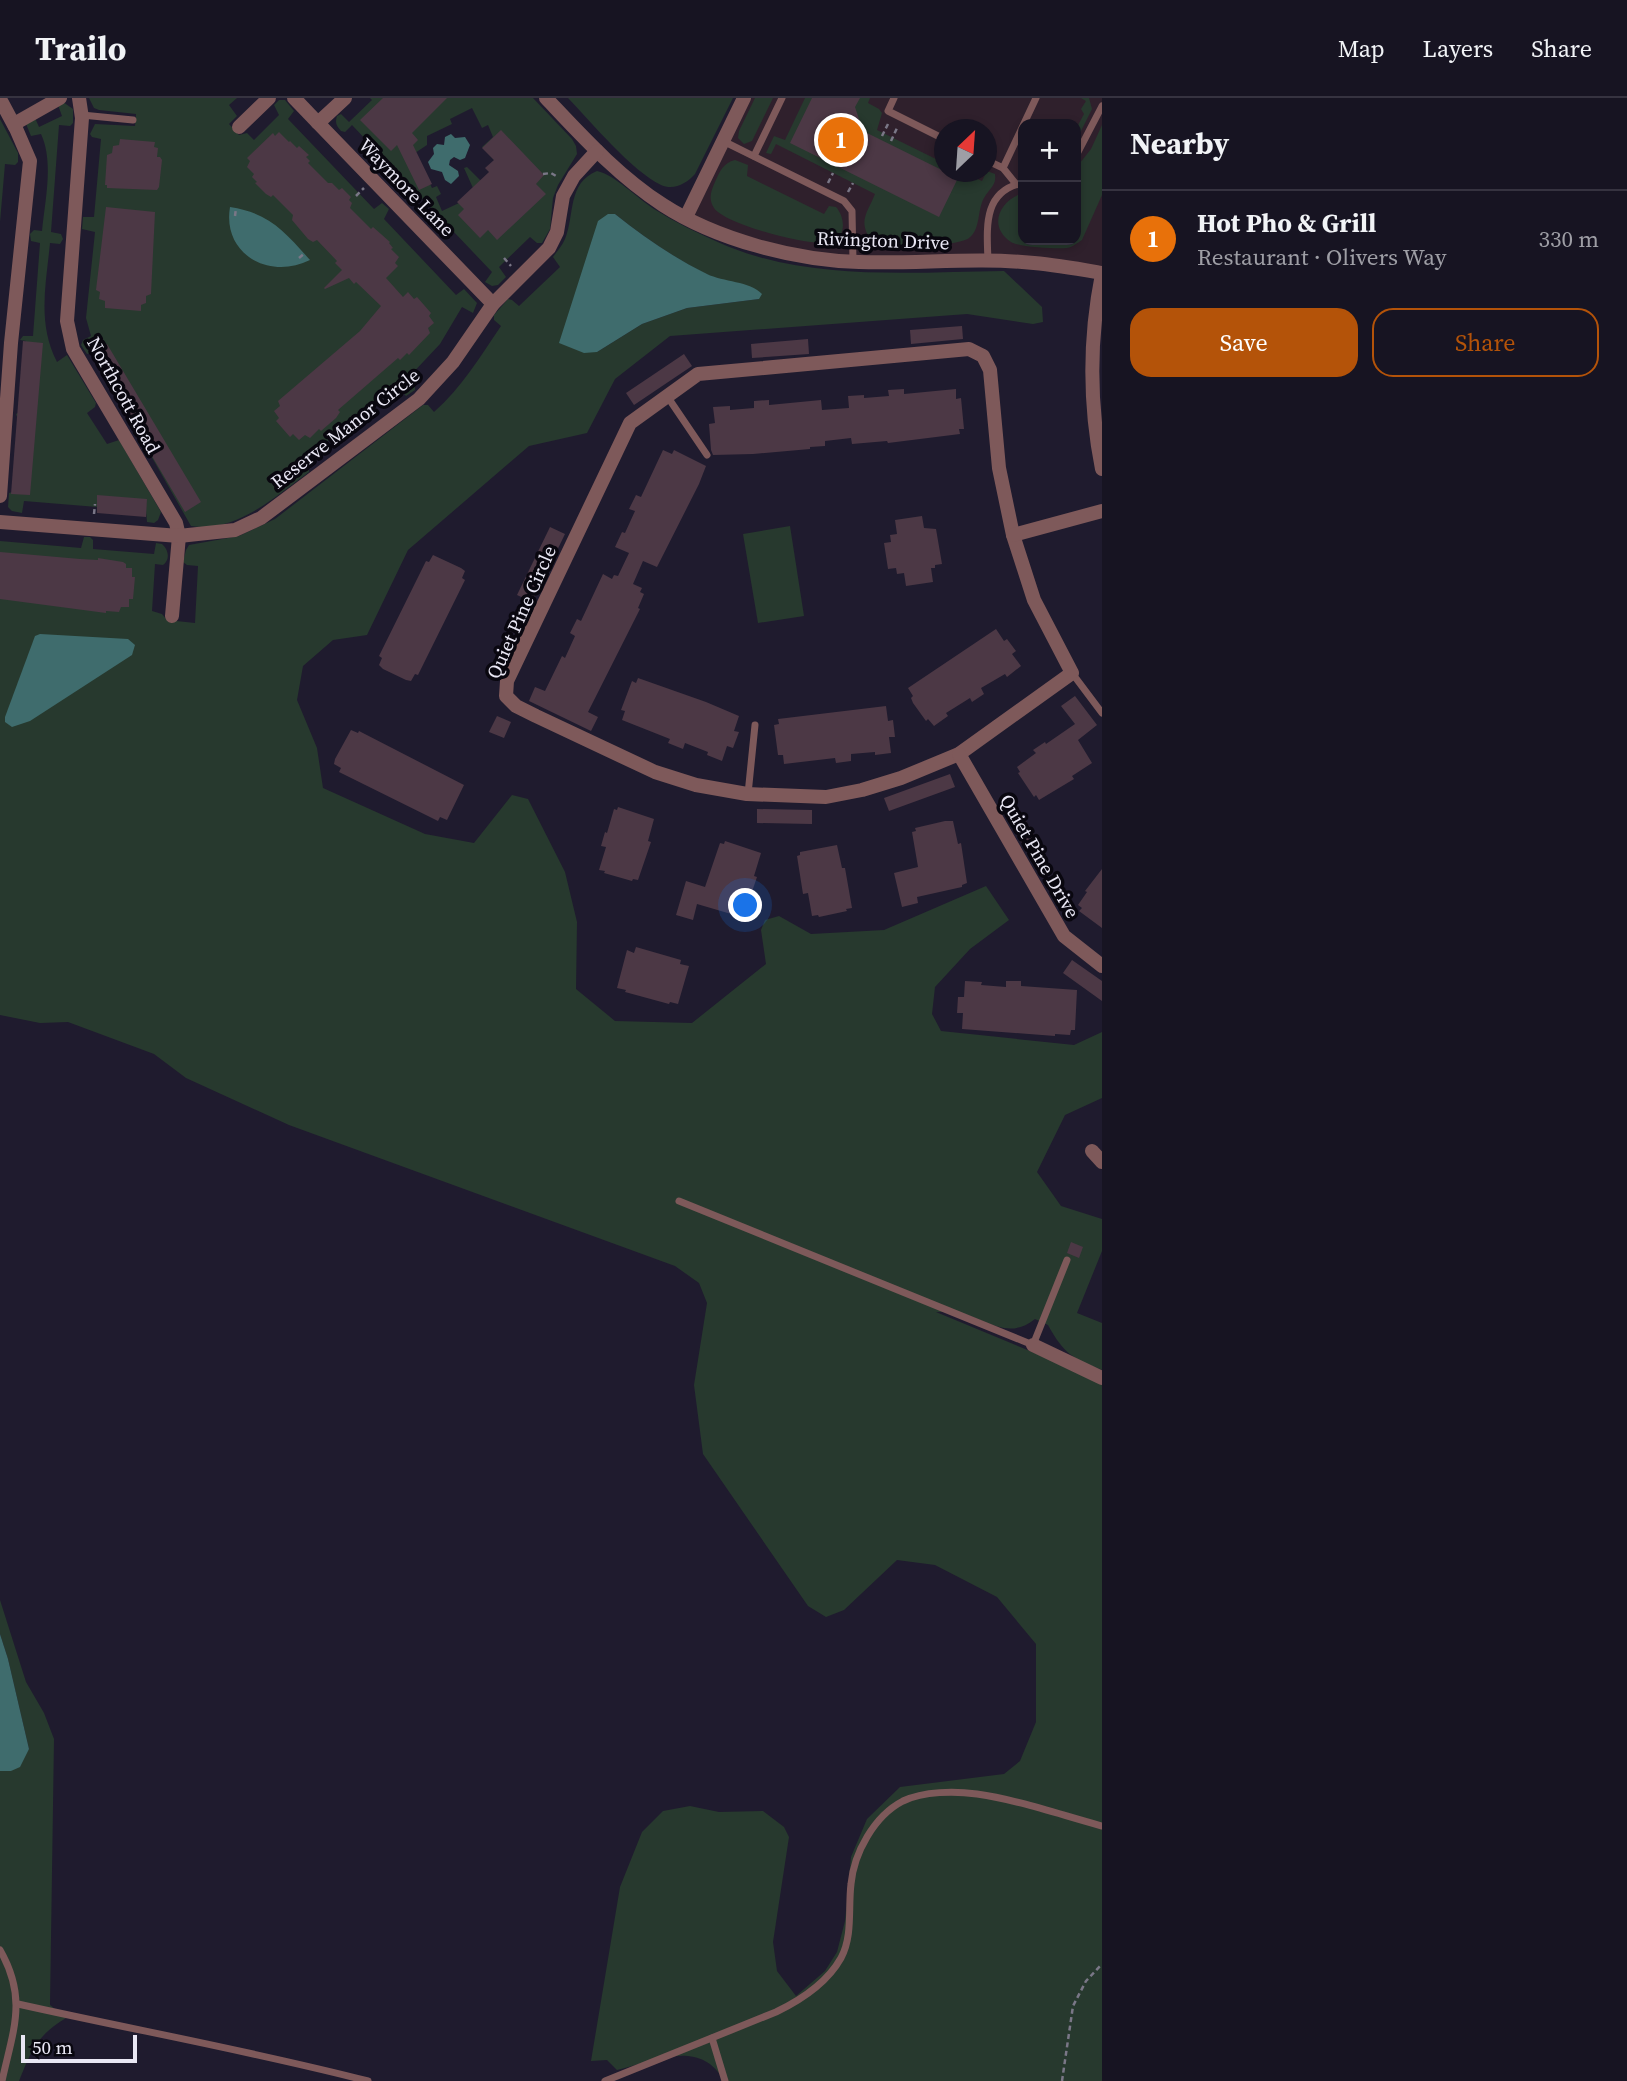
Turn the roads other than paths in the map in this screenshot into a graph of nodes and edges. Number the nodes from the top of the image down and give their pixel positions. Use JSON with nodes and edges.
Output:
{"nodes":[{"id":1,"x":60,"y":98,"type":"edge"},
{"id":2,"x":79,"y":98,"type":"edge"},
{"id":3,"x":269,"y":98,"type":"edge"},
{"id":4,"x":294,"y":98,"type":"edge"},
{"id":5,"x":345,"y":98,"type":"edge"},
{"id":6,"x":546,"y":98,"type":"edge"},
{"id":7,"x":744,"y":98,"type":"edge"},
{"id":8,"x":782,"y":98,"type":"edge"},
{"id":9,"x":894,"y":98,"type":"edge"},
{"id":10,"x":1036,"y":98,"type":"edge"},
{"id":11,"x":0,"y":99,"type":"edge"},
{"id":12,"x":1102,"y":106,"type":"edge"},
{"id":13,"x":82,"y":115,"type":"junction"},
{"id":14,"x":133,"y":120,"type":"dead end"},
{"id":15,"x":318,"y":123,"type":"junction"},
{"id":16,"x":15,"y":127,"type":"junction"},
{"id":17,"x":239,"y":127,"type":"dead end"},
{"id":18,"x":934,"y":134,"type":"edge"},
{"id":19,"x":723,"y":141,"type":"junction"},
{"id":20,"x":1081,"y":146,"type":"edge"},
{"id":21,"x":597,"y":151,"type":"junction"},
{"id":22,"x":754,"y":156,"type":"junction"},
{"id":23,"x":997,"y":165,"type":"edge"},
{"id":24,"x":1003,"y":168,"type":"junction"},
{"id":25,"x":1018,"y":182,"type":"edge"},
{"id":26,"x":1018,"y":185,"type":"edge"},
{"id":27,"x":686,"y":217,"type":"junction"},
{"id":28,"x":988,"y":261,"type":"junction"},
{"id":29,"x":853,"y":262,"type":"junction"},
{"id":30,"x":1102,"y":273,"type":"edge"},
{"id":31,"x":493,"y":304,"type":"junction"},
{"id":32,"x":6,"y":343,"type":"edge"},
{"id":33,"x":667,"y":396,"type":"junction"},
{"id":34,"x":707,"y":455,"type":"dead end"},
{"id":35,"x":1102,"y":468,"type":"edge"},
{"id":36,"x":0,"y":496,"type":"edge"},
{"id":37,"x":1102,"y":511,"type":"edge"},
{"id":38,"x":0,"y":522,"type":"edge"},
{"id":39,"x":179,"y":536,"type":"junction"},
{"id":40,"x":1013,"y":536,"type":"junction"},
{"id":41,"x":172,"y":616,"type":"dead end"},
{"id":42,"x":1072,"y":673,"type":"junction"},
{"id":43,"x":1102,"y":713,"type":"edge"},
{"id":44,"x":755,"y":725,"type":"dead end"},
{"id":45,"x":959,"y":754,"type":"junction"},
{"id":46,"x":747,"y":794,"type":"junction"},
{"id":47,"x":1102,"y":966,"type":"edge"},
{"id":48,"x":679,"y":1201,"type":"dead end"},
{"id":49,"x":1067,"y":1261,"type":"dead end"},
{"id":50,"x":1033,"y":1345,"type":"junction"},
{"id":51,"x":1102,"y":1378,"type":"edge"},
{"id":52,"x":1102,"y":1826,"type":"edge"},
{"id":53,"x":0,"y":1950,"type":"edge"},
{"id":54,"x":18,"y":2004,"type":"junction"},
{"id":55,"x":712,"y":2038,"type":"junction"},
{"id":56,"x":2,"y":2081,"type":"edge"},
{"id":57,"x":368,"y":2081,"type":"edge"},
{"id":58,"x":605,"y":2081,"type":"edge"},
{"id":59,"x":725,"y":2081,"type":"edge"}],
"edges":[{"from":1,"to":16,"type":"street"},
{"from":2,"to":13,"type":"street","name":"Northcott Road"},
{"from":3,"to":17,"type":"street"},
{"from":4,"to":15,"type":"street","name":"Waymore Lane"},
{"from":5,"to":15,"type":"street"},
{"from":6,"to":21,"type":"street","name":"Rivington Drive"},
{"from":7,"to":19,"type":"street"},
{"from":8,"to":22,"type":"lane"},
{"from":9,"to":18,"type":"lane"},
{"from":10,"to":24,"type":"lane"},
{"from":11,"to":16,"type":"street"},
{"from":12,"to":20,"type":"lane"},
{"from":13,"to":14,"type":"lane"},
{"from":13,"to":39,"type":"street","name":"Northcott Road"},
{"from":15,"to":31,"type":"street","name":"Waymore Lane"},
{"from":16,"to":32,"type":"street"},
{"from":19,"to":22,"type":"lane"},
{"from":19,"to":27,"type":"street"},
{"from":21,"to":27,"type":"street","name":"Rivington Drive"},
{"from":21,"to":31,"type":"street","name":"Reserve Manor Circle"},
{"from":22,"to":29,"type":"lane"},
{"from":23,"to":24,"type":"lane"},
{"from":24,"to":25,"type":"lane"},
{"from":26,"to":28,"type":"lane"},
{"from":27,"to":29,"type":"street","name":"Rivington Drive"},
{"from":28,"to":29,"type":"street","name":"Rivington Drive"},
{"from":28,"to":30,"type":"street","name":"Rivington Drive"},
{"from":30,"to":35,"type":"street"},
{"from":31,"to":39,"type":"street","name":"Reserve Manor Circle"},
{"from":32,"to":36,"type":"street"},
{"from":33,"to":34,"type":"lane"},
{"from":33,"to":40,"type":"street","name":"Quiet Pine Circle"},
{"from":33,"to":46,"type":"street","name":"Quiet Pine Circle"},
{"from":37,"to":40,"type":"street"},
{"from":38,"to":39,"type":"street","name":"Reserve Manor Circle"},
{"from":39,"to":41,"type":"street"},
{"from":40,"to":42,"type":"street","name":"Quiet Pine Circle"},
{"from":42,"to":43,"type":"lane"},
{"from":42,"to":45,"type":"street","name":"Quiet Pine Circle"},
{"from":44,"to":46,"type":"lane"},
{"from":45,"to":46,"type":"street","name":"Quiet Pine Circle"},
{"from":45,"to":47,"type":"street","name":"Quiet Pine Drive"},
{"from":48,"to":50,"type":"lane"},
{"from":49,"to":50,"type":"lane"},
{"from":50,"to":51,"type":"street"},
{"from":52,"to":55,"type":"lane"},
{"from":53,"to":54,"type":"lane"},
{"from":54,"to":56,"type":"lane"},
{"from":54,"to":57,"type":"lane"},
{"from":55,"to":58,"type":"lane"},
{"from":55,"to":59,"type":"lane"}]}
